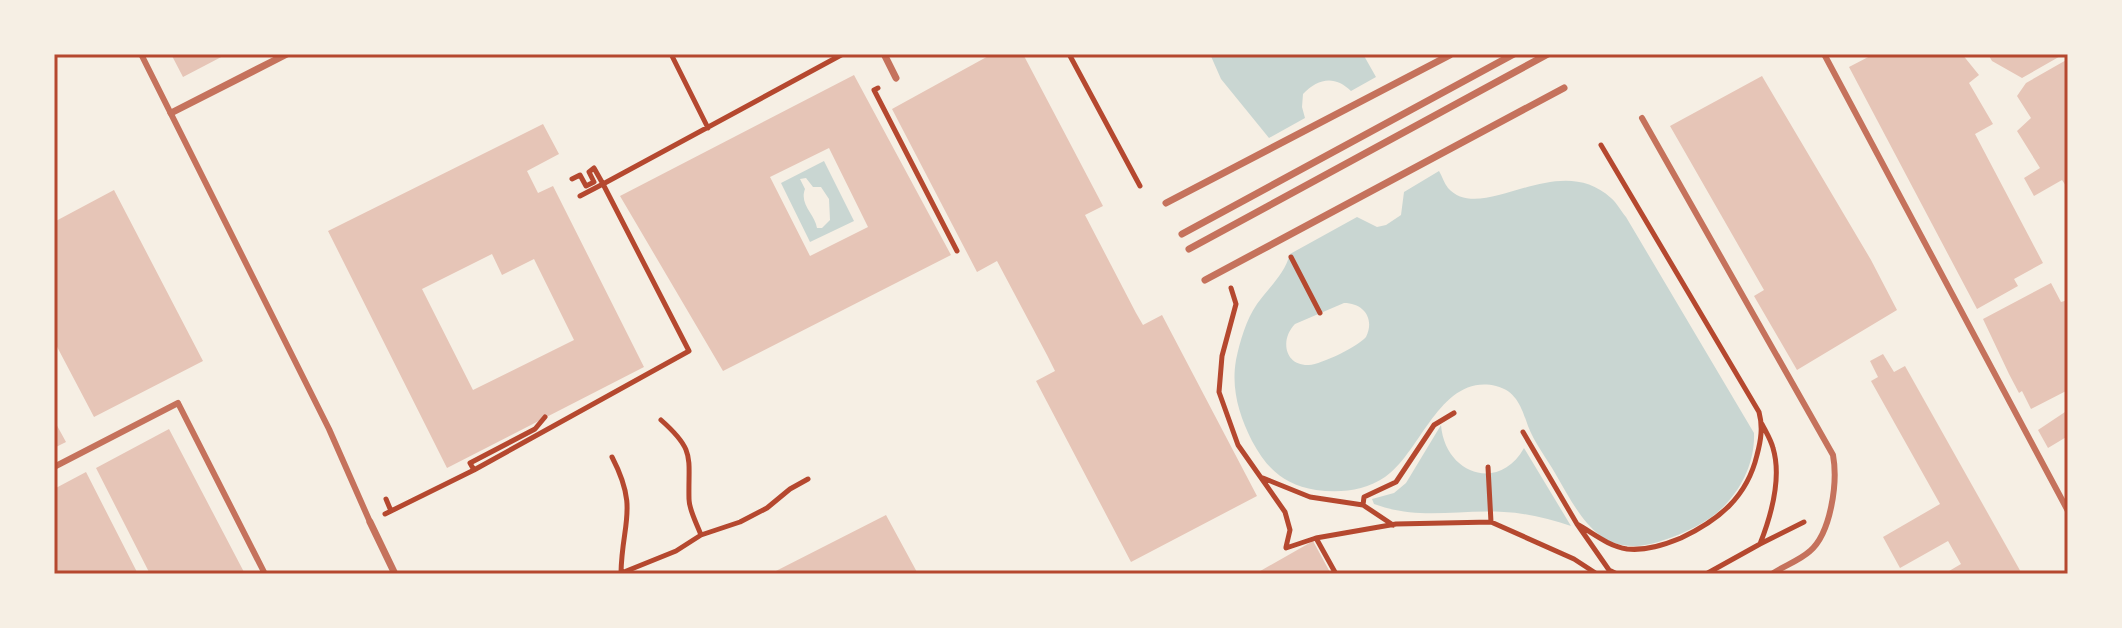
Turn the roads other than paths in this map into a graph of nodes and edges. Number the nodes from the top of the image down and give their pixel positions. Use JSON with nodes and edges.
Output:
{"nodes":[{"id":1,"x":141,"y":54,"type":"edge"},
{"id":2,"x":287,"y":54,"type":"edge"},
{"id":3,"x":884,"y":54,"type":"edge"},
{"id":4,"x":1514,"y":54,"type":"edge"},
{"id":5,"x":1548,"y":54,"type":"edge"},
{"id":6,"x":1824,"y":54,"type":"edge"},
{"id":7,"x":1450,"y":55,"type":"edge"},
{"id":8,"x":896,"y":78,"type":"road end"},
{"id":9,"x":1564,"y":88,"type":"dead end"},
{"id":10,"x":171,"y":113,"type":"junction"},
{"id":11,"x":1642,"y":118,"type":"dead end"},
{"id":12,"x":1166,"y":203,"type":"dead end"},
{"id":13,"x":1182,"y":234,"type":"dead end"},
{"id":14,"x":1189,"y":249,"type":"dead end"},
{"id":15,"x":1205,"y":280,"type":"dead end"},
{"id":16,"x":54,"y":467,"type":"edge"},
{"id":17,"x":2068,"y":511,"type":"edge"},
{"id":18,"x":370,"y":522,"type":"joint"},
{"id":19,"x":265,"y":574,"type":"edge"},
{"id":20,"x":395,"y":574,"type":"edge"},
{"id":21,"x":1772,"y":574,"type":"edge"}],
"edges":[{"from":1,"to":10,"type":"lane"},
{"from":2,"to":10,"type":"street"},
{"from":3,"to":8,"type":"street"},
{"from":4,"to":13,"type":"street"},
{"from":5,"to":14,"type":"street"},
{"from":6,"to":17,"type":"lane"},
{"from":7,"to":12,"type":"street"},
{"from":9,"to":15,"type":"street"},
{"from":10,"to":18,"type":"lane"},
{"from":11,"to":21,"type":"lane"},
{"from":16,"to":19,"type":"lane"},
{"from":18,"to":20,"type":"street"}]}
